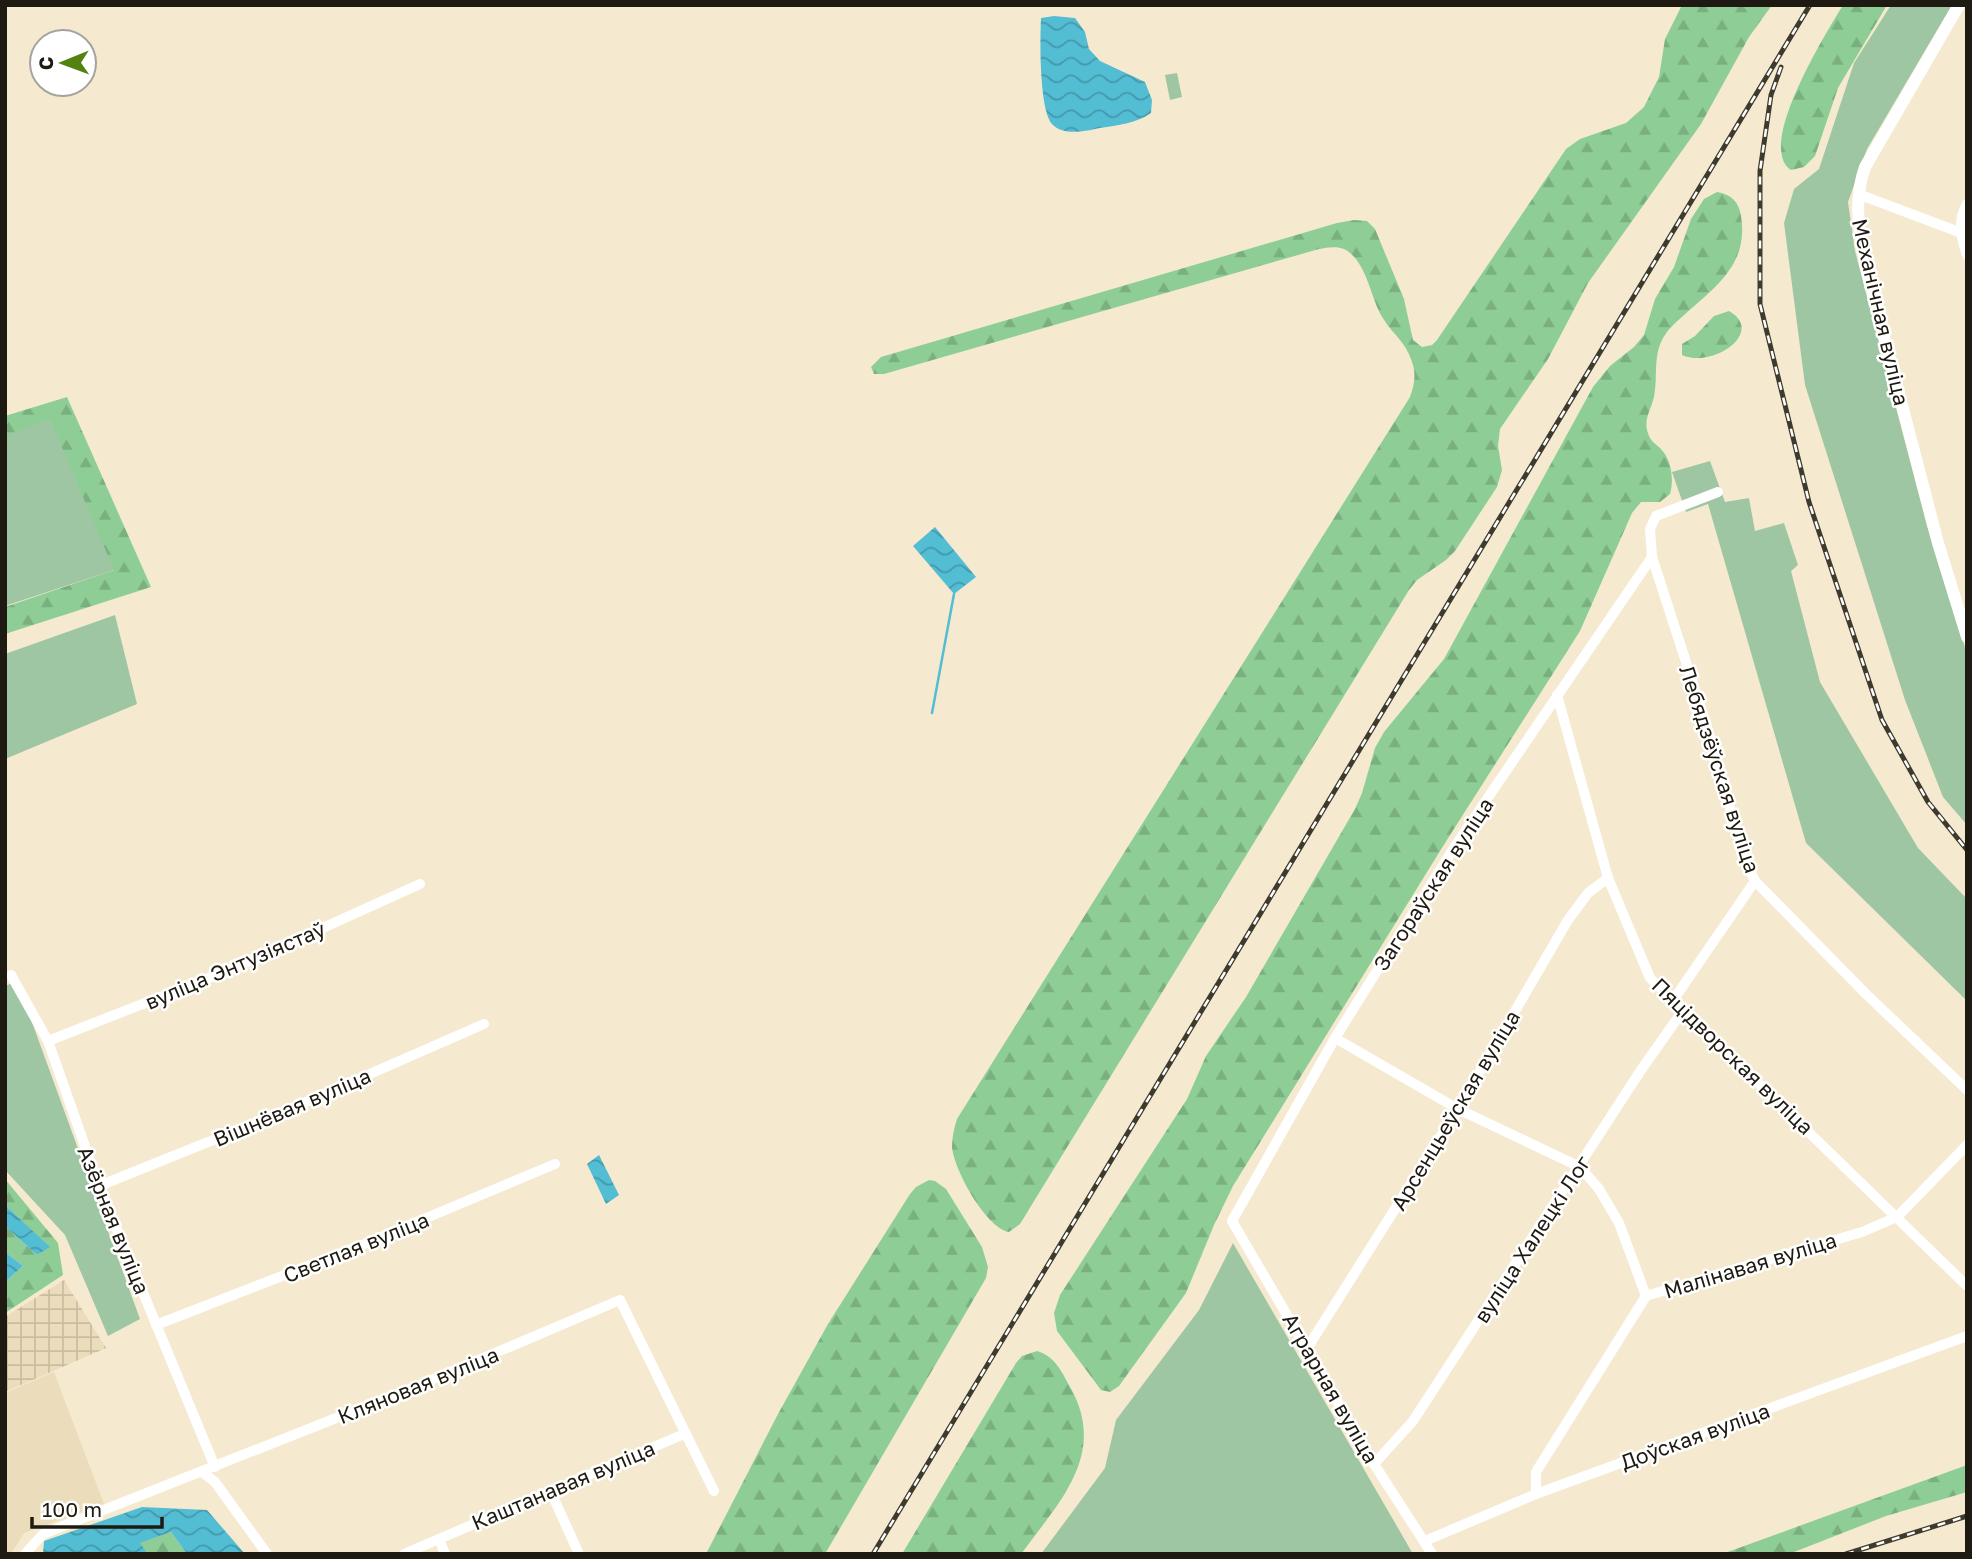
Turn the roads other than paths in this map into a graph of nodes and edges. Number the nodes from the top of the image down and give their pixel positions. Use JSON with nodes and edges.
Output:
{"nodes":[{"id":1,"x":1959,"y":5,"type":"edge"},
{"id":2,"x":1858,"y":194,"type":"junction"},
{"id":3,"x":1967,"y":204,"type":"edge"},
{"id":4,"x":1963,"y":231,"type":"edge"},
{"id":5,"x":1967,"y":256,"type":"edge"},
{"id":6,"x":1718,"y":492,"type":"dead end"},
{"id":7,"x":1652,"y":557,"type":"junction"},
{"id":8,"x":1967,"y":637,"type":"edge"},
{"id":9,"x":1557,"y":695,"type":"junction"},
{"id":10,"x":1608,"y":878,"type":"junction"},
{"id":11,"x":1755,"y":881,"type":"junction"},
{"id":12,"x":420,"y":884,"type":"dead end"},
{"id":13,"x":11,"y":975,"type":"dead end"},
{"id":14,"x":1674,"y":999,"type":"junction"},
{"id":15,"x":1684,"y":1009,"type":"junction"},
{"id":16,"x":484,"y":1024,"type":"dead end"},
{"id":17,"x":1335,"y":1038,"type":"junction"},
{"id":18,"x":48,"y":1041,"type":"junction"},
{"id":19,"x":1967,"y":1090,"type":"edge"},
{"id":20,"x":1458,"y":1109,"type":"junction"},
{"id":21,"x":1967,"y":1145,"type":"edge"},
{"id":22,"x":555,"y":1164,"type":"dead end"},
{"id":23,"x":1580,"y":1167,"type":"junction"},
{"id":24,"x":99,"y":1186,"type":"junction"},
{"id":25,"x":1897,"y":1217,"type":"junction"},
{"id":26,"x":1232,"y":1222,"type":"joint"},
{"id":27,"x":1967,"y":1286,"type":"edge"},
{"id":28,"x":1646,"y":1296,"type":"junction"},
{"id":29,"x":156,"y":1325,"type":"junction"},
{"id":30,"x":1967,"y":1336,"type":"edge"},
{"id":31,"x":1308,"y":1347,"type":"junction"},
{"id":32,"x":684,"y":1434,"type":"junction"},
{"id":33,"x":1374,"y":1464,"type":"junction"},
{"id":34,"x":215,"y":1467,"type":"junction"},
{"id":35,"x":202,"y":1472,"type":"junction"},
{"id":36,"x":550,"y":1490,"type":"junction"},
{"id":37,"x":714,"y":1491,"type":"dead end"},
{"id":38,"x":1536,"y":1494,"type":"junction"},
{"id":39,"x":439,"y":1539,"type":"junction"},
{"id":40,"x":1425,"y":1541,"type":"junction"},
{"id":41,"x":25,"y":1554,"type":"edge"},
{"id":42,"x":267,"y":1554,"type":"edge"},
{"id":43,"x":404,"y":1554,"type":"edge"},
{"id":44,"x":445,"y":1554,"type":"edge"},
{"id":45,"x":579,"y":1554,"type":"edge"},
{"id":46,"x":1432,"y":1554,"type":"edge"}],
"edges":[{"from":1,"to":2,"type":"street","name":"Механічная вуліца"},
{"from":2,"to":4,"type":"street"},
{"from":2,"to":8,"type":"street","name":"Механічная вуліца"},
{"from":3,"to":4,"type":"street"},
{"from":4,"to":5,"type":"street"},
{"from":6,"to":7,"type":"street","name":"Лебядзёўская вуліца"},
{"from":7,"to":9,"type":"street","name":"Загораўская вуліца"},
{"from":7,"to":11,"type":"street","name":"Лебядзёўская вуліца"},
{"from":9,"to":10,"type":"street","name":"Пяцідворская вуліца"},
{"from":9,"to":17,"type":"street","name":"Загораўская вуліца"},
{"from":10,"to":14,"type":"street","name":"Пяцідворская вуліца"},
{"from":10,"to":20,"type":"street","name":"Арсенцьеўская вуліца"},
{"from":11,"to":14,"type":"street"},
{"from":11,"to":19,"type":"street","name":"Лебядзёўская вуліца"},
{"from":12,"to":18,"type":"street","name":"вуліца Энтузіястаў"},
{"from":13,"to":18,"type":"street","name":"Азёрная вуліца"},
{"from":14,"to":15,"type":"street","name":"Пяцідворская вуліца"},
{"from":15,"to":23,"type":"street","name":"вуліца Халецкі Лог"},
{"from":15,"to":25,"type":"street","name":"Пяцідворская вуліца"},
{"from":16,"to":24,"type":"street","name":"Вішнёвая вуліца"},
{"from":17,"to":20,"type":"street"},
{"from":17,"to":26,"type":"street","name":"Загораўская вуліца"},
{"from":18,"to":24,"type":"street","name":"Азёрная вуліца"},
{"from":20,"to":23,"type":"street"},
{"from":20,"to":31,"type":"street","name":"Арсенцьеўская вуліца"},
{"from":21,"to":25,"type":"street","name":"Малінавая вуліца"},
{"from":22,"to":29,"type":"street","name":"Светлая вуліца"},
{"from":23,"to":28,"type":"street"},
{"from":23,"to":33,"type":"street","name":"вуліца Халецкі Лог"},
{"from":24,"to":29,"type":"street","name":"Азёрная вуліца"},
{"from":25,"to":27,"type":"street","name":"Пяцідворская вуліца"},
{"from":25,"to":28,"type":"street","name":"Малінавая вуліца"},
{"from":26,"to":31,"type":"street","name":"Аграрная вуліца"},
{"from":28,"to":38,"type":"street","name":"Малінавая вуліца"},
{"from":29,"to":34,"type":"street","name":"Азёрная вуліца"},
{"from":30,"to":38,"type":"street","name":"Доўская вуліца"},
{"from":31,"to":33,"type":"street","name":"Аграрная вуліца"},
{"from":32,"to":34,"type":"street","name":"Кляновая вуліца"},
{"from":32,"to":36,"type":"street","name":"Каштанавая вуліца"},
{"from":32,"to":37,"type":"street"},
{"from":33,"to":40,"type":"street","name":"Аграрная вуліца"},
{"from":34,"to":35,"type":"street","name":"Кляновая вуліца"},
{"from":35,"to":41,"type":"street","name":"Кляновая вуліца"},
{"from":35,"to":42,"type":"street"},
{"from":36,"to":39,"type":"street","name":"Каштанавая вуліца"},
{"from":36,"to":45,"type":"street"},
{"from":38,"to":40,"type":"street","name":"Доўская вуліца"},
{"from":39,"to":43,"type":"street","name":"Каштанавая вуліца"},
{"from":39,"to":44,"type":"street"},
{"from":40,"to":46,"type":"street","name":"Аграрная вуліца"}]}
